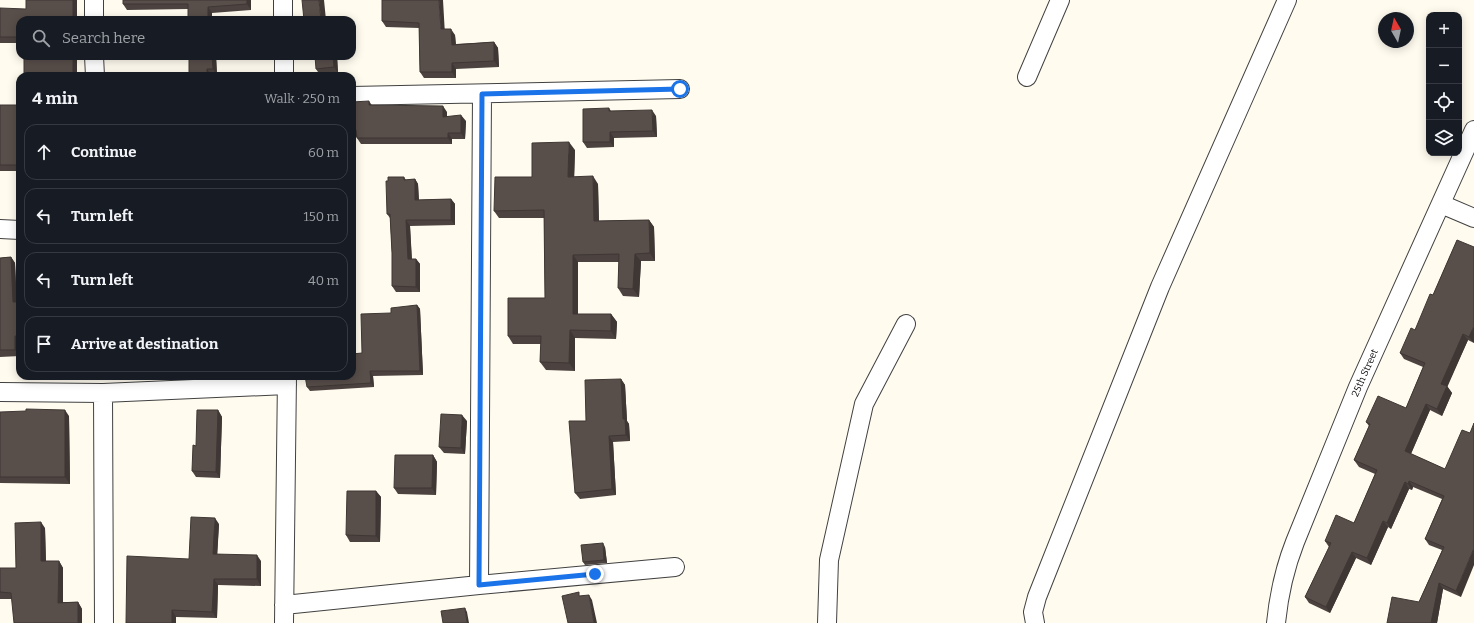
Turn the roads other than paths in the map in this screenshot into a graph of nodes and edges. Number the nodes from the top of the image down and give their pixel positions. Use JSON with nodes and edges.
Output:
{"nodes":[{"id":1,"x":94,"y":0,"type":"edge"},
{"id":2,"x":283,"y":0,"type":"edge"},
{"id":3,"x":1060,"y":0,"type":"edge"},
{"id":4,"x":1287,"y":0,"type":"edge"},
{"id":5,"x":94,"y":16,"type":"edge"},
{"id":6,"x":284,"y":16,"type":"edge"},
{"id":7,"x":94,"y":60,"type":"edge"},
{"id":8,"x":284,"y":60,"type":"edge"},
{"id":9,"x":95,"y":72,"type":"edge"},
{"id":10,"x":284,"y":72,"type":"edge"},
{"id":11,"x":1027,"y":77,"type":"dead end"},
{"id":12,"x":680,"y":89,"type":"dead end"},
{"id":13,"x":482,"y":94,"type":"junction"},
{"id":14,"x":356,"y":96,"type":"edge"},
{"id":15,"x":1474,"y":130,"type":"edge"},
{"id":16,"x":1441,"y":204,"type":"junction"},
{"id":17,"x":1474,"y":218,"type":"edge"},
{"id":18,"x":0,"y":230,"type":"edge"},
{"id":19,"x":16,"y":230,"type":"edge"},
{"id":20,"x":906,"y":324,"type":"dead end"},
{"id":21,"x":287,"y":381,"type":"edge"},
{"id":22,"x":0,"y":392,"type":"edge"},
{"id":23,"x":103,"y":393,"type":"junction"},
{"id":24,"x":675,"y":567,"type":"dead end"},
{"id":25,"x":479,"y":585,"type":"junction"},
{"id":26,"x":284,"y":614,"type":"edge"},
{"id":27,"x":104,"y":623,"type":"edge"},
{"id":28,"x":827,"y":623,"type":"edge"},
{"id":29,"x":1035,"y":623,"type":"edge"},
{"id":30,"x":1276,"y":623,"type":"edge"}],
"edges":[{"from":1,"to":5,"type":"street"},
{"from":2,"to":6,"type":"street"},
{"from":3,"to":11,"type":"street"},
{"from":4,"to":29,"type":"street"},
{"from":7,"to":9,"type":"street"},
{"from":8,"to":10,"type":"street"},
{"from":12,"to":13,"type":"street"},
{"from":13,"to":14,"type":"street"},
{"from":13,"to":25,"type":"street"},
{"from":15,"to":16,"type":"street","name":"25th Street"},
{"from":16,"to":17,"type":"street"},
{"from":16,"to":30,"type":"street","name":"25th Street"},
{"from":18,"to":19,"type":"street"},
{"from":20,"to":28,"type":"street"},
{"from":21,"to":23,"type":"street"},
{"from":21,"to":26,"type":"street"},
{"from":22,"to":23,"type":"street"},
{"from":23,"to":27,"type":"street"},
{"from":24,"to":25,"type":"street"},
{"from":25,"to":26,"type":"street"}]}
